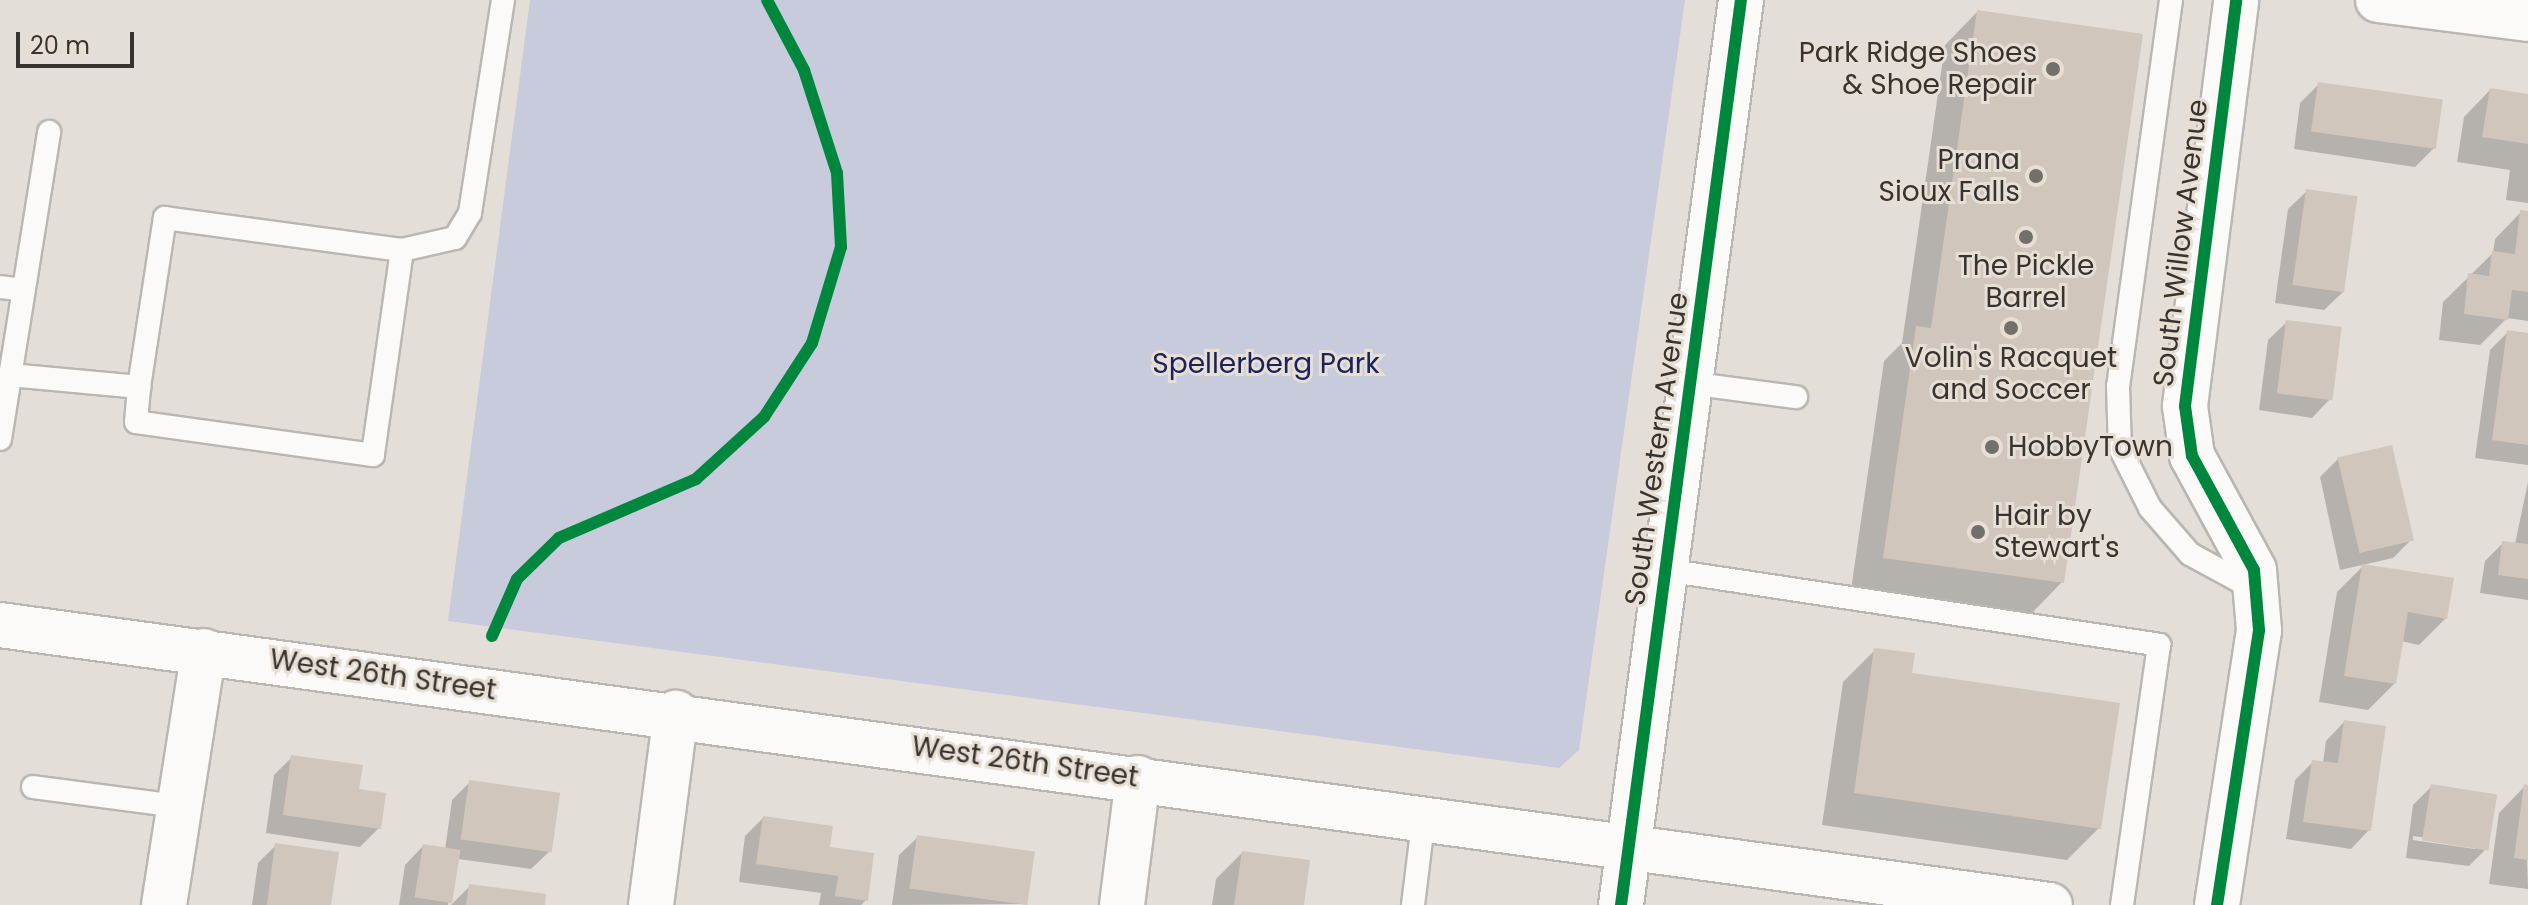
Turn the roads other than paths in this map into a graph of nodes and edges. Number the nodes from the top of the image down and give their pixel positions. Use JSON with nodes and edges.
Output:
{"nodes":[{"id":1,"x":503,"y":0,"type":"edge"},
{"id":2,"x":1741,"y":0,"type":"edge"},
{"id":3,"x":2171,"y":0,"type":"edge"},
{"id":4,"x":2236,"y":0,"type":"edge"},
{"id":5,"x":2378,"y":0,"type":"edge"},
{"id":6,"x":2528,"y":19,"type":"edge"},
{"id":7,"x":49,"y":132,"type":"dead end"},
{"id":8,"x":402,"y":250,"type":"junction"},
{"id":9,"x":0,"y":287,"type":"edge"},
{"id":10,"x":23,"y":290,"type":"junction"},
{"id":11,"x":10,"y":375,"type":"junction"},
{"id":12,"x":1689,"y":383,"type":"junction"},
{"id":13,"x":139,"y":387,"type":"junction"},
{"id":14,"x":1796,"y":397,"type":"dead end"},
{"id":15,"x":2,"y":406,"type":"edge"},
{"id":16,"x":0,"y":439,"type":"edge"},
{"id":17,"x":1665,"y":570,"type":"junction"},
{"id":18,"x":2256,"y":590,"type":"junction"},
{"id":19,"x":0,"y":625,"type":"edge"},
{"id":20,"x":204,"y":651,"type":"junction"},
{"id":21,"x":676,"y":713,"type":"junction"},
{"id":22,"x":1138,"y":778,"type":"junction"},
{"id":23,"x":33,"y":787,"type":"dead end"},
{"id":24,"x":177,"y":806,"type":"junction"},
{"id":25,"x":1424,"y":816,"type":"junction"},
{"id":26,"x":1629,"y":845,"type":"junction"},
{"id":27,"x":1940,"y":897,"type":"edge"},
{"id":28,"x":164,"y":905,"type":"edge"},
{"id":29,"x":651,"y":905,"type":"edge"},
{"id":30,"x":1122,"y":905,"type":"edge"},
{"id":31,"x":1413,"y":905,"type":"edge"},
{"id":32,"x":1621,"y":905,"type":"edge"},
{"id":33,"x":2050,"y":905,"type":"edge"},
{"id":34,"x":2122,"y":905,"type":"edge"},
{"id":35,"x":2217,"y":905,"type":"edge"}],
"edges":[{"from":1,"to":8,"type":"lane"},
{"from":2,"to":12,"type":"street","name":"South Western Avenue"},
{"from":3,"to":18,"type":"lane"},
{"from":4,"to":18,"type":"street","name":"South Willow Avenue"},
{"from":5,"to":6,"type":"street"},
{"from":7,"to":10,"type":"lane"},
{"from":8,"to":13,"type":"lane"},
{"from":8,"to":13,"type":"lane"},
{"from":9,"to":10,"type":"lane"},
{"from":10,"to":11,"type":"lane"},
{"from":11,"to":13,"type":"lane"},
{"from":11,"to":15,"type":"lane"},
{"from":12,"to":14,"type":"lane"},
{"from":12,"to":17,"type":"street","name":"South Western Avenue"},
{"from":15,"to":16,"type":"lane"},
{"from":17,"to":26,"type":"street","name":"South Western Avenue"},
{"from":17,"to":34,"type":"lane"},
{"from":18,"to":35,"type":"street","name":"South Willow Avenue"},
{"from":19,"to":20,"type":"street","name":"West 26th Street"},
{"from":20,"to":21,"type":"street","name":"West 26th Street"},
{"from":20,"to":24,"type":"street"},
{"from":21,"to":22,"type":"street","name":"West 26th Street"},
{"from":21,"to":29,"type":"street"},
{"from":22,"to":25,"type":"street","name":"West 26th Street"},
{"from":22,"to":30,"type":"street"},
{"from":23,"to":24,"type":"lane"},
{"from":24,"to":28,"type":"street"},
{"from":25,"to":26,"type":"street","name":"West 26th Street"},
{"from":25,"to":31,"type":"lane"},
{"from":26,"to":27,"type":"street","name":"West 26th Street"},
{"from":26,"to":32,"type":"street","name":"South Western Avenue"},
{"from":27,"to":33,"type":"street","name":"West 26th Street"}]}
